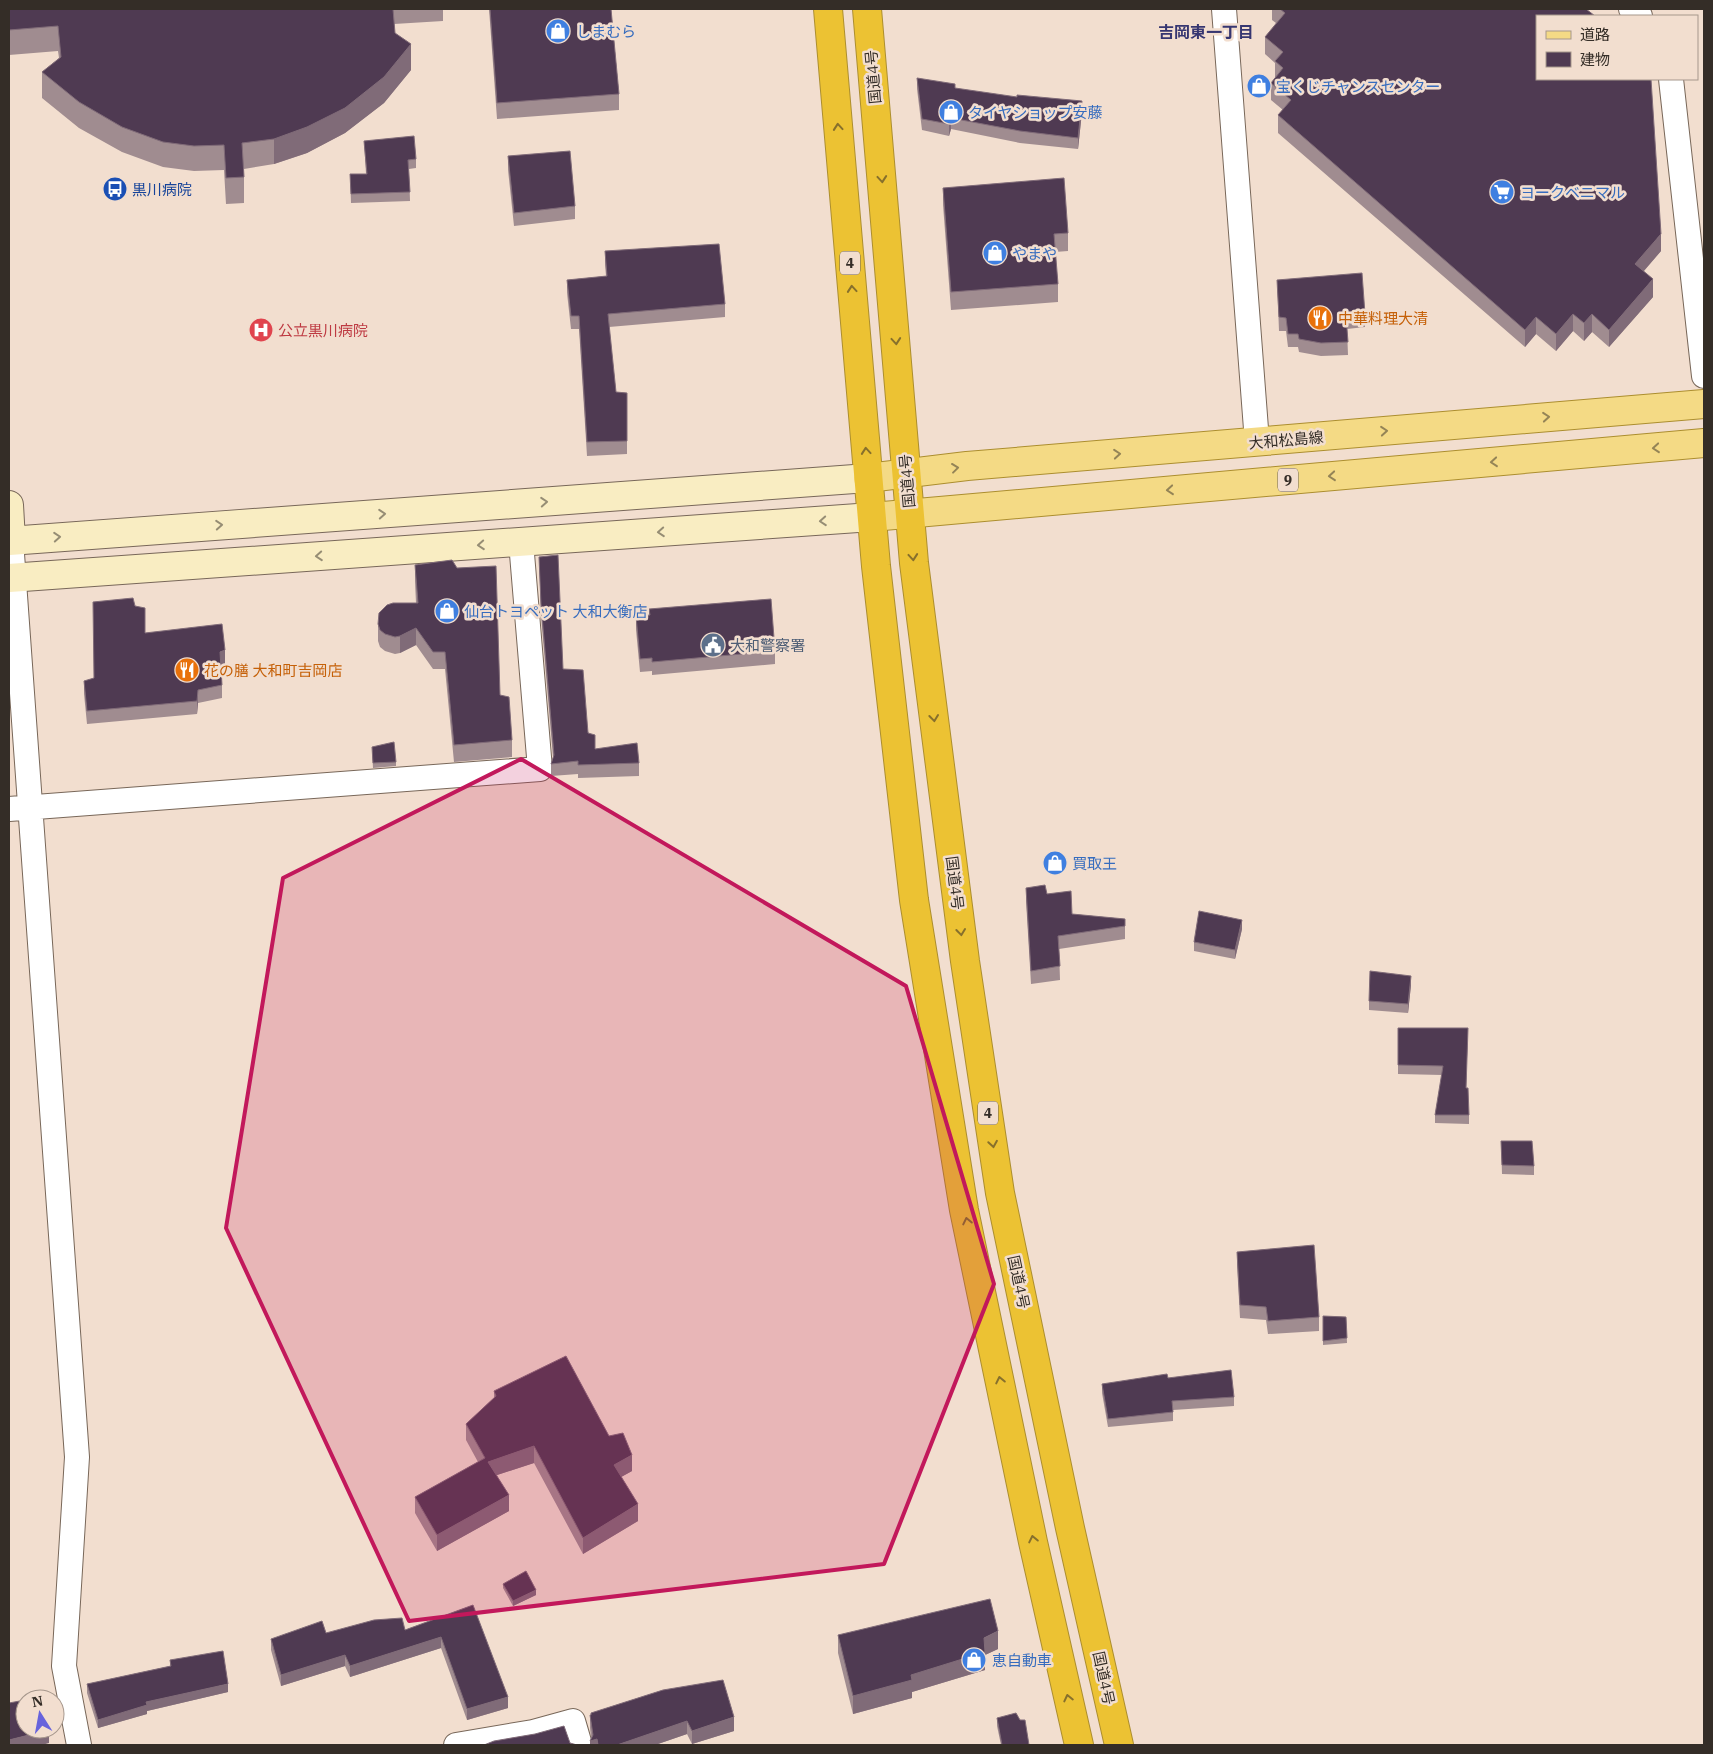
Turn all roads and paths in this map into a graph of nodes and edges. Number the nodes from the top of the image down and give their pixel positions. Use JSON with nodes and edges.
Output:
{"nodes":[{"id":1,"x":828,"y":9,"type":"edge"},
{"id":2,"x":867,"y":9,"type":"edge"},
{"id":3,"x":1224,"y":9,"type":"edge"},
{"id":4,"x":1671,"y":80,"type":"edge"},
{"id":5,"x":1704,"y":376,"type":"edge"},
{"id":6,"x":1704,"y":404,"type":"edge"},
{"id":7,"x":1257,"y":442,"type":"junction"},
{"id":8,"x":1704,"y":443,"type":"edge"},
{"id":9,"x":907,"y":474,"type":"junction"},
{"id":10,"x":868,"y":478,"type":"junction"},
{"id":11,"x":9,"y":505,"type":"edge"},
{"id":12,"x":910,"y":514,"type":"junction"},
{"id":13,"x":872,"y":517,"type":"junction"},
{"id":14,"x":10,"y":541,"type":"edge"},
{"id":15,"x":521,"y":542,"type":"junction"},
{"id":16,"x":11,"y":577,"type":"edge"},
{"id":17,"x":20,"y":808,"type":"edge"},
{"id":18,"x":79,"y":1745,"type":"edge"},
{"id":19,"x":456,"y":1745,"type":"edge"},
{"id":20,"x":580,"y":1745,"type":"edge"},
{"id":21,"x":1079,"y":1745,"type":"edge"},
{"id":22,"x":1118,"y":1745,"type":"edge"}],
"edges":[{"from":10,"to":1,"type":"highway","number":"4","one_way":true},
{"from":2,"to":9,"type":"highway","name":"国道4号","number":"4","one_way":true},
{"from":3,"to":7,"type":"street"},
{"from":4,"to":5,"type":"street"},
{"from":7,"to":6,"type":"main road","name":"大和松島線","one_way":true},
{"from":9,"to":7,"type":"main road","name":"大和松島線","one_way":true},
{"from":8,"to":12,"type":"main road","number":"9","one_way":true},
{"from":9,"to":10,"type":"main road","name":"大和松島線"},
{"from":9,"to":12,"type":"highway","name":"国道4号","number":"4"},
{"from":10,"to":13,"type":"highway","number":"4"},
{"from":14,"to":10,"type":"street","one_way":true},
{"from":11,"to":14,"type":"street"},
{"from":12,"to":13,"type":"main road","number":"9"},
{"from":12,"to":22,"type":"highway","name":"国道4号","number":"4","one_way":true},
{"from":13,"to":15,"type":"street","one_way":true},
{"from":21,"to":13,"type":"highway","number":"4","one_way":true},
{"from":14,"to":16,"type":"street"},
{"from":15,"to":16,"type":"street","one_way":true},
{"from":15,"to":17,"type":"street"},
{"from":16,"to":17,"type":"street"},
{"from":17,"to":18,"type":"street"},
{"from":19,"to":20,"type":"street"}]}
